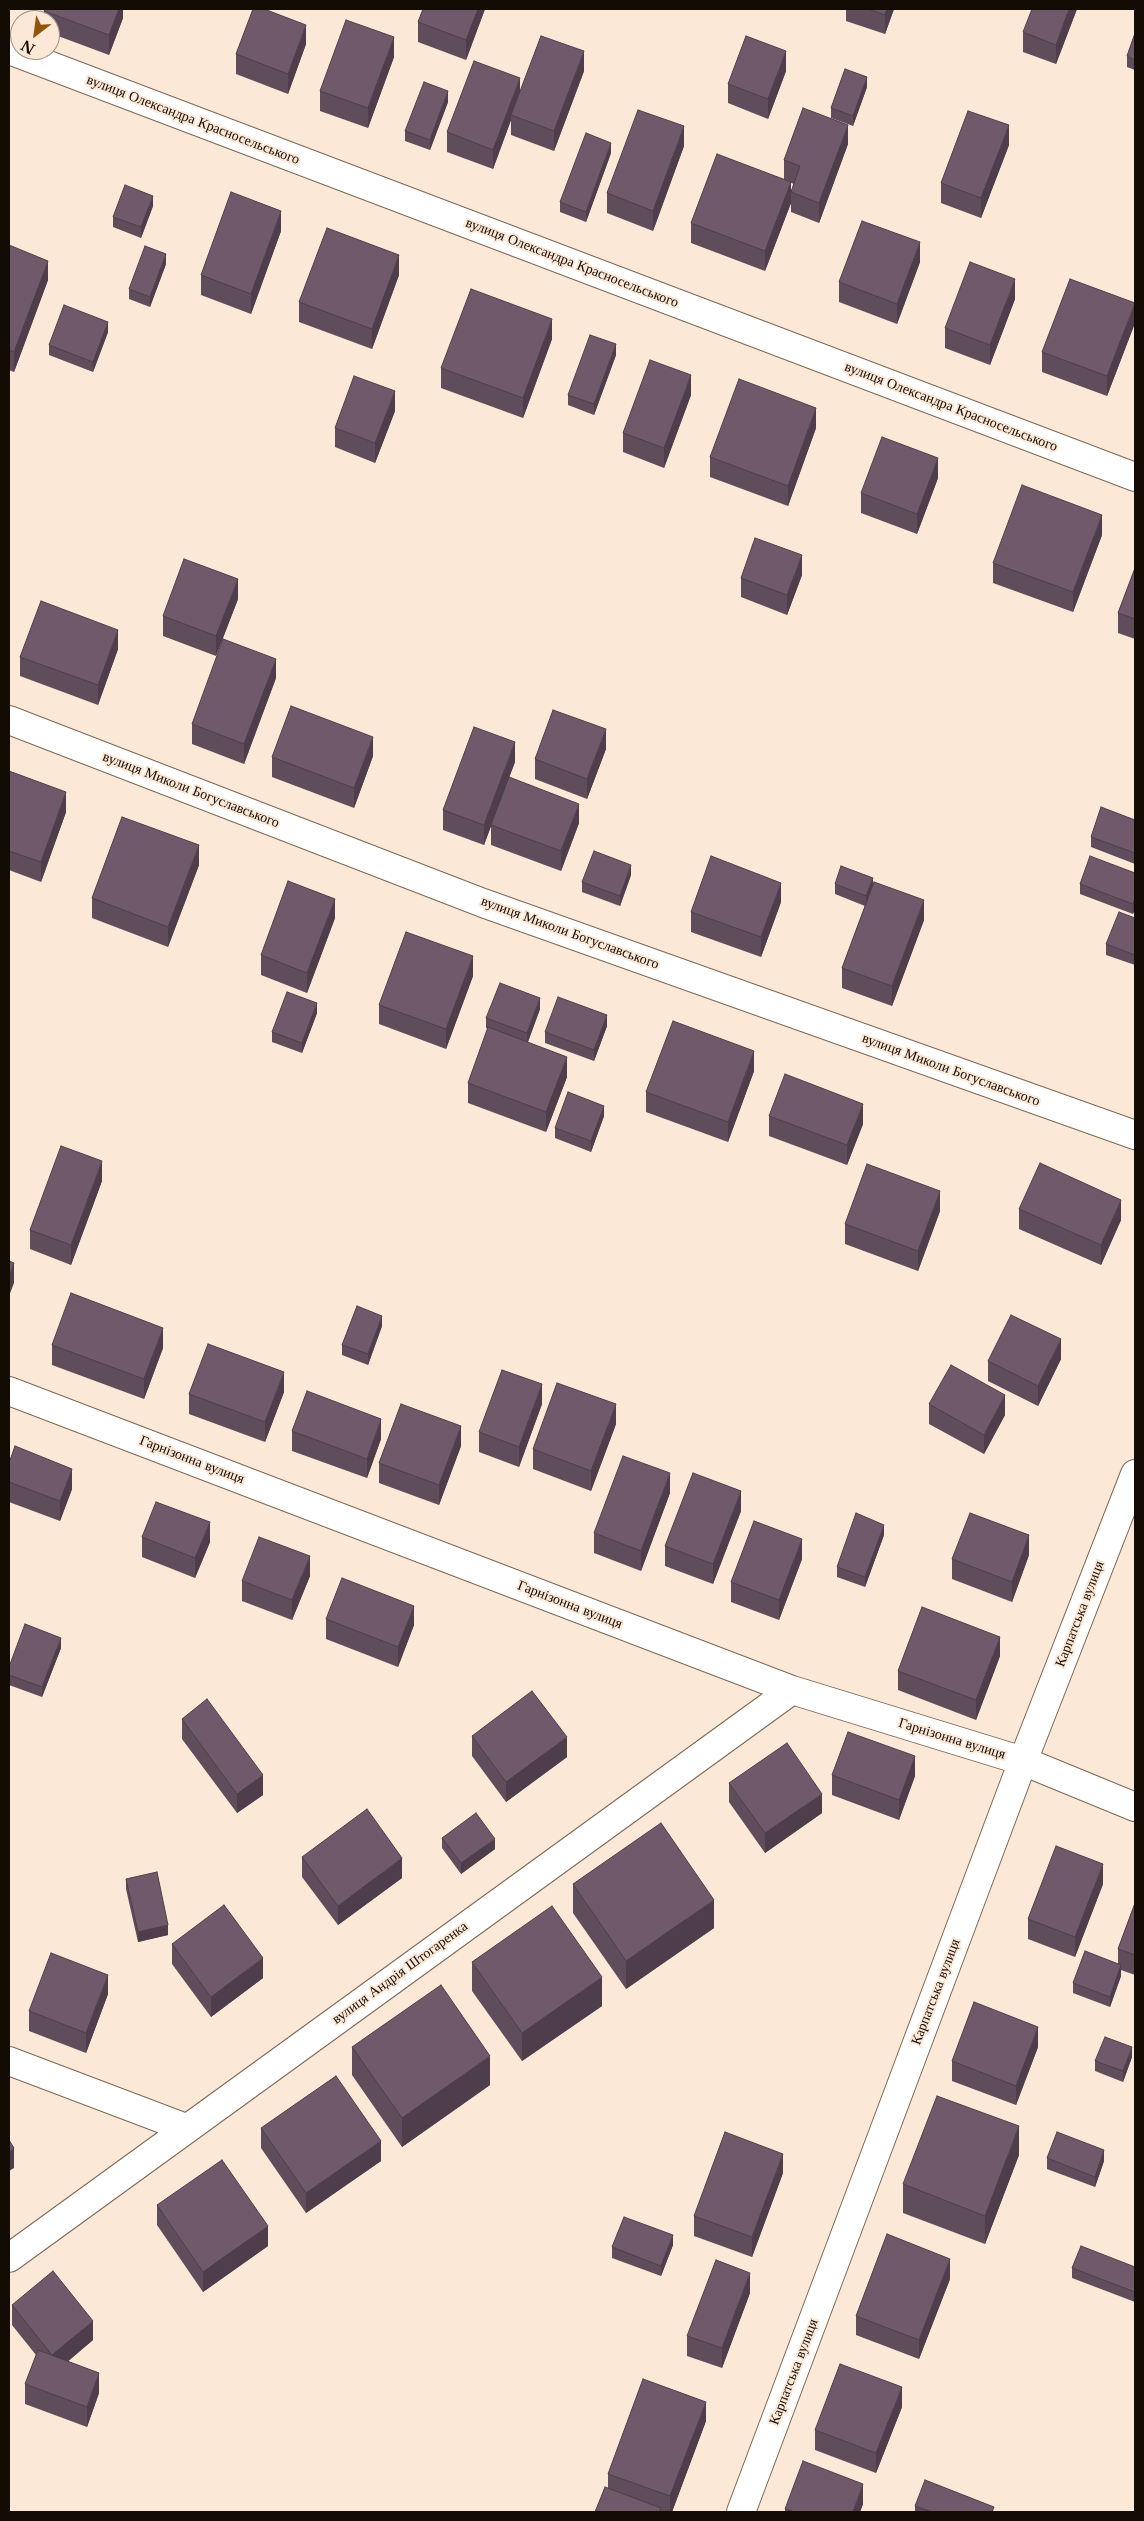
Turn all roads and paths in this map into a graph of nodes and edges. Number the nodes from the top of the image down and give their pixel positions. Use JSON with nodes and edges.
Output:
{"nodes":[{"id":1,"x":9,"y":50,"type":"edge"},
{"id":2,"x":1135,"y":477,"type":"edge"},
{"id":3,"x":9,"y":720,"type":"edge"},
{"id":4,"x":1135,"y":1135,"type":"edge"},
{"id":5,"x":9,"y":1391,"type":"edge"},
{"id":6,"x":1135,"y":1474,"type":"edge"},
{"id":7,"x":792,"y":1690,"type":"junction"},
{"id":8,"x":1023,"y":1761,"type":"junction"},
{"id":9,"x":1135,"y":1807,"type":"edge"},
{"id":10,"x":9,"y":2061,"type":"edge"},
{"id":11,"x":186,"y":2128,"type":"junction"},
{"id":12,"x":9,"y":2258,"type":"edge"},
{"id":13,"x":741,"y":2512,"type":"edge"}],
"edges":[{"from":1,"to":2,"type":"street","name":"вулиця Олександра Красносельського"},
{"from":3,"to":4,"type":"street","name":"вулиця Миколи Богуславського"},
{"from":5,"to":7,"type":"street","name":"Гарнізонна вулиця"},
{"from":6,"to":8,"type":"street","name":"Карпатська вулиця"},
{"from":7,"to":8,"type":"street","name":"Гарнізонна вулиця"},
{"from":7,"to":11,"type":"street","name":"вулиця Андрія Штогаренка"},
{"from":8,"to":9,"type":"street","name":"Гарнізонна вулиця"},
{"from":8,"to":13,"type":"street","name":"Карпатська вулиця"},
{"from":10,"to":11,"type":"street"},
{"from":11,"to":12,"type":"street","name":"вулиця Андрія Штогаренка"}]}
